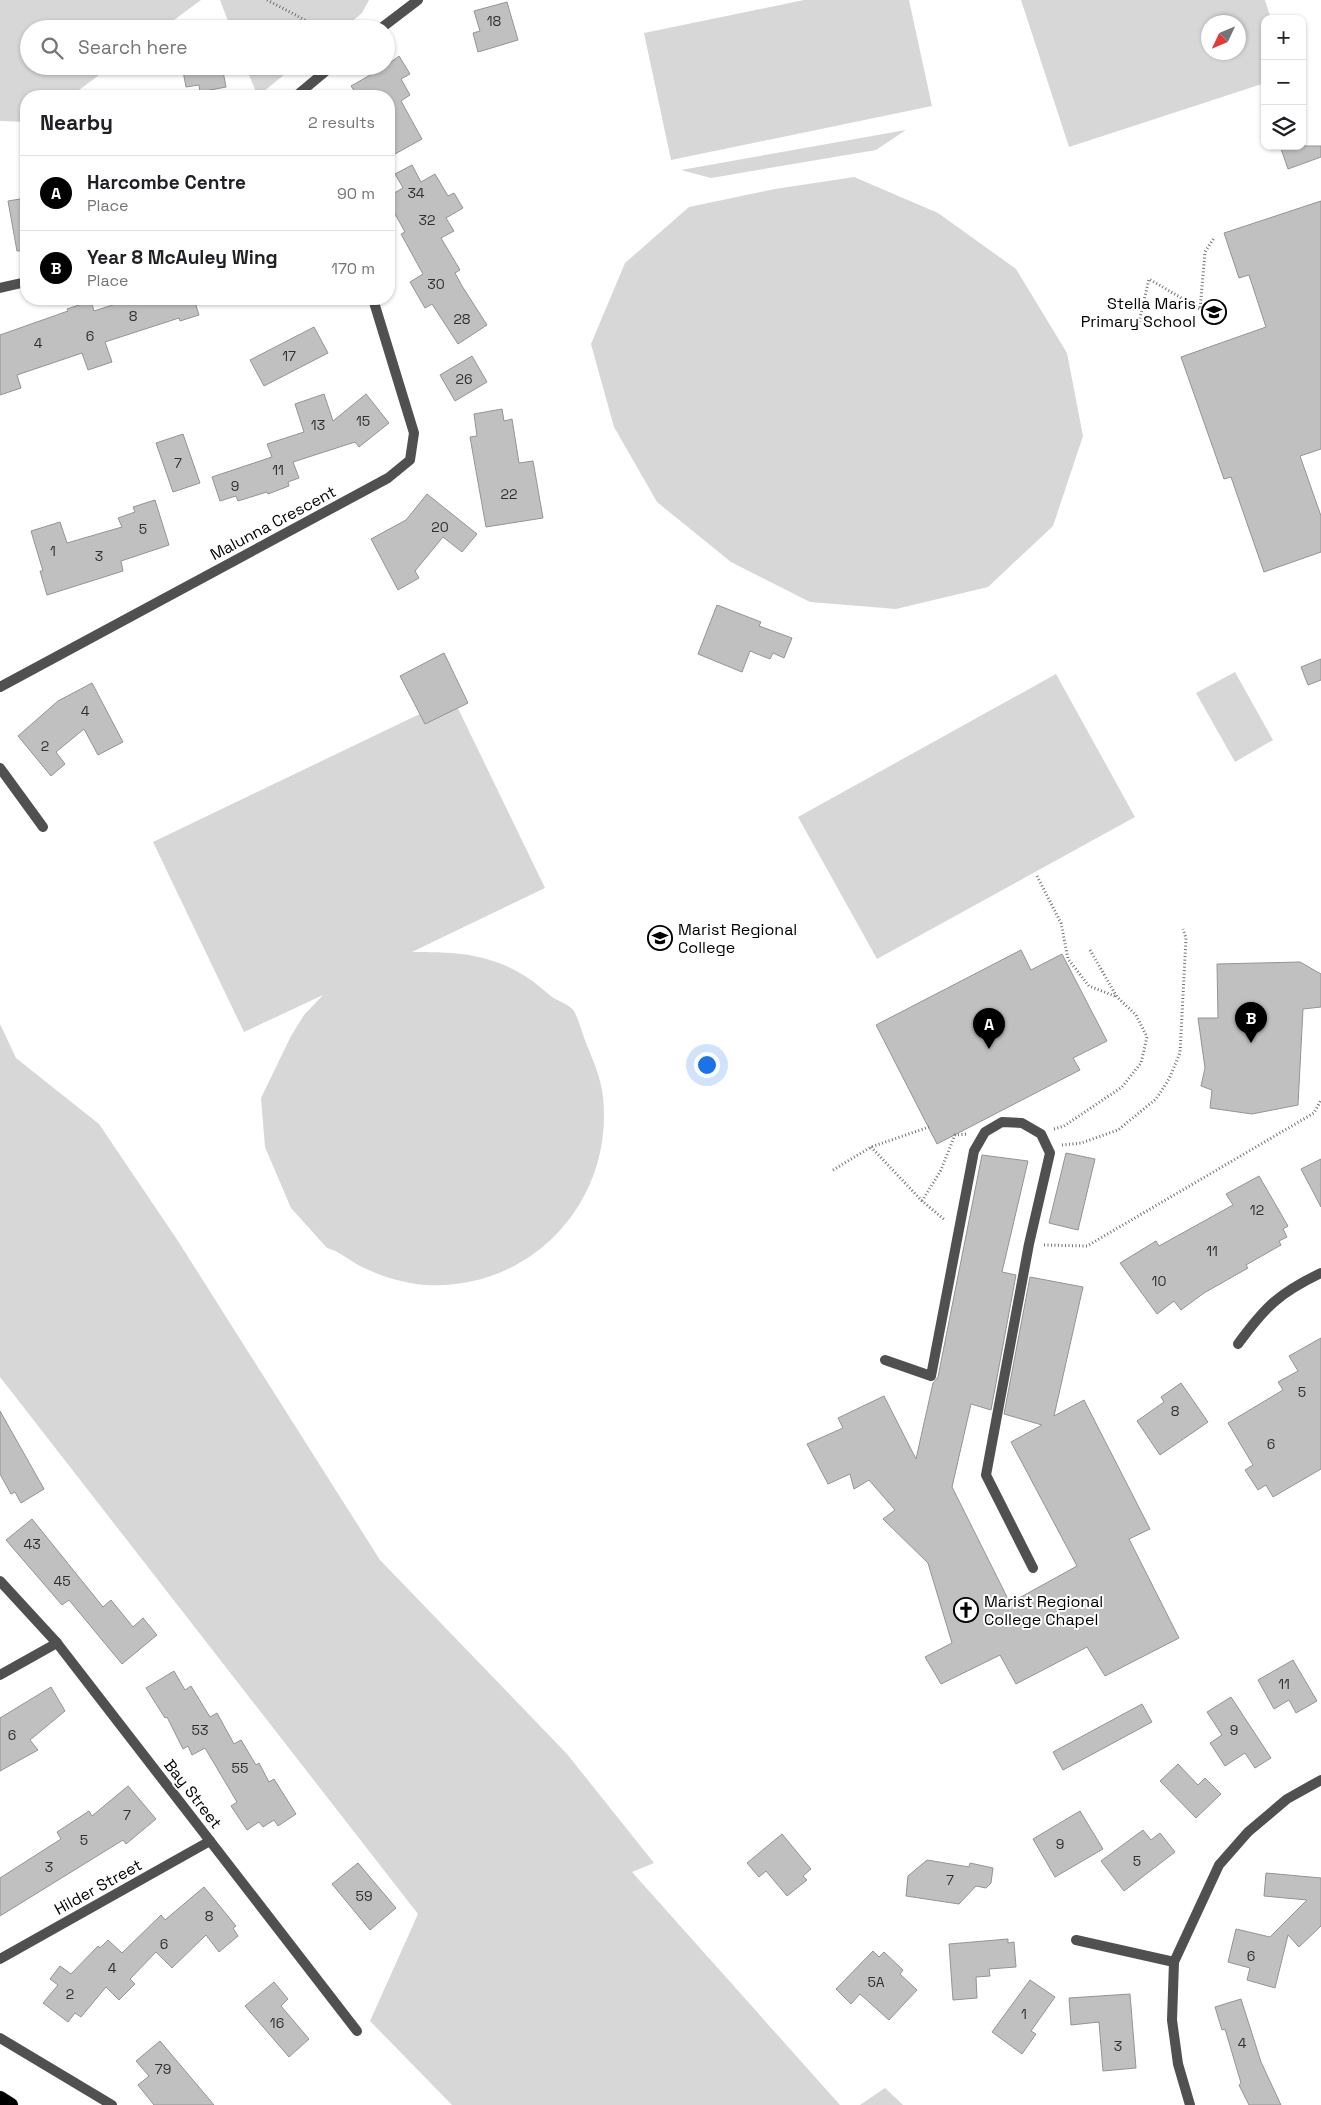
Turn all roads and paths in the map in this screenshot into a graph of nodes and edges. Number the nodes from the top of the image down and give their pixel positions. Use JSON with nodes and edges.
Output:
{"nodes":[{"id":1,"x":267,"y":0,"type":"edge"},
{"id":2,"x":418,"y":0,"type":"edge"},
{"id":3,"x":305,"y":20,"type":"edge"},
{"id":4,"x":392,"y":20,"type":"edge"},
{"id":5,"x":322,"y":75,"type":"edge"},
{"id":6,"x":306,"y":90,"type":"edge"},
{"id":7,"x":1214,"y":238,"type":"dead end"},
{"id":8,"x":20,"y":283,"type":"edge"},
{"id":9,"x":0,"y":288,"type":"edge"},
{"id":10,"x":375,"y":305,"type":"edge"},
{"id":11,"x":1139,"y":322,"type":"dead end"},
{"id":12,"x":0,"y":687,"type":"edge"},
{"id":13,"x":0,"y":768,"type":"edge"},
{"id":14,"x":43,"y":826,"type":"dead end"},
{"id":15,"x":1036,"y":876,"type":"dead end"},
{"id":16,"x":1183,"y":930,"type":"dead end"},
{"id":17,"x":1090,"y":950,"type":"dead end"},
{"id":18,"x":1117,"y":997,"type":"junction"},
{"id":19,"x":1321,"y":1100,"type":"edge"},
{"id":20,"x":928,"y":1127,"type":"dead end"},
{"id":21,"x":984,"y":1132,"type":"junction"},
{"id":22,"x":1041,"y":1134,"type":"junction"},
{"id":23,"x":872,"y":1147,"type":"junction"},
{"id":24,"x":1047,"y":1147,"type":"junction"},
{"id":25,"x":834,"y":1170,"type":"dead end"},
{"id":26,"x":922,"y":1201,"type":"junction"},
{"id":27,"x":959,"y":1231,"type":"junction"},
{"id":28,"x":1029,"y":1244,"type":"junction"},
{"id":29,"x":1321,"y":1273,"type":"edge"},
{"id":30,"x":1238,"y":1344,"type":"dead end"},
{"id":31,"x":885,"y":1360,"type":"dead end"},
{"id":32,"x":1033,"y":1568,"type":"dead end"},
{"id":33,"x":0,"y":1580,"type":"edge"},
{"id":34,"x":57,"y":1643,"type":"junction"},
{"id":35,"x":0,"y":1676,"type":"edge"},
{"id":36,"x":1321,"y":1780,"type":"edge"},
{"id":37,"x":210,"y":1841,"type":"junction"},
{"id":38,"x":1076,"y":1940,"type":"dead end"},
{"id":39,"x":0,"y":1960,"type":"edge"},
{"id":40,"x":1174,"y":1962,"type":"junction"},
{"id":41,"x":357,"y":2031,"type":"dead end"},
{"id":42,"x":0,"y":2038,"type":"edge"},
{"id":43,"x":0,"y":2098,"type":"edge"},
{"id":44,"x":10,"y":2105,"type":"edge"},
{"id":45,"x":112,"y":2105,"type":"edge"},
{"id":46,"x":1190,"y":2105,"type":"edge"}],
"edges":[{"from":1,"to":3,"type":"path"},
{"from":2,"to":4,"type":"street"},
{"from":5,"to":6,"type":"street"},
{"from":7,"to":11,"type":"path"},
{"from":8,"to":9,"type":"street"},
{"from":10,"to":12,"type":"street","name":"Malunna Crescent"},
{"from":13,"to":14,"type":"street"},
{"from":15,"to":18,"type":"path"},
{"from":16,"to":24,"type":"path"},
{"from":17,"to":18,"type":"path"},
{"from":18,"to":22,"type":"path"},
{"from":19,"to":28,"type":"path"},
{"from":20,"to":23,"type":"path"},
{"from":21,"to":22,"type":"street"},
{"from":21,"to":26,"type":"path"},
{"from":21,"to":27,"type":"street"},
{"from":22,"to":24,"type":"street"},
{"from":23,"to":25,"type":"path"},
{"from":23,"to":26,"type":"path"},
{"from":24,"to":28,"type":"street"},
{"from":26,"to":27,"type":"path"},
{"from":27,"to":31,"type":"street"},
{"from":28,"to":32,"type":"street"},
{"from":29,"to":30,"type":"street"},
{"from":33,"to":34,"type":"street","name":"Bay Street"},
{"from":34,"to":35,"type":"street"},
{"from":34,"to":37,"type":"street","name":"Bay Street"},
{"from":36,"to":40,"type":"street"},
{"from":37,"to":39,"type":"street","name":"Hilder Street"},
{"from":37,"to":41,"type":"street","name":"Bay Street"},
{"from":38,"to":40,"type":"street"},
{"from":40,"to":46,"type":"street"},
{"from":42,"to":45,"type":"street"},
{"from":43,"to":44,"type":"highway"}]}
